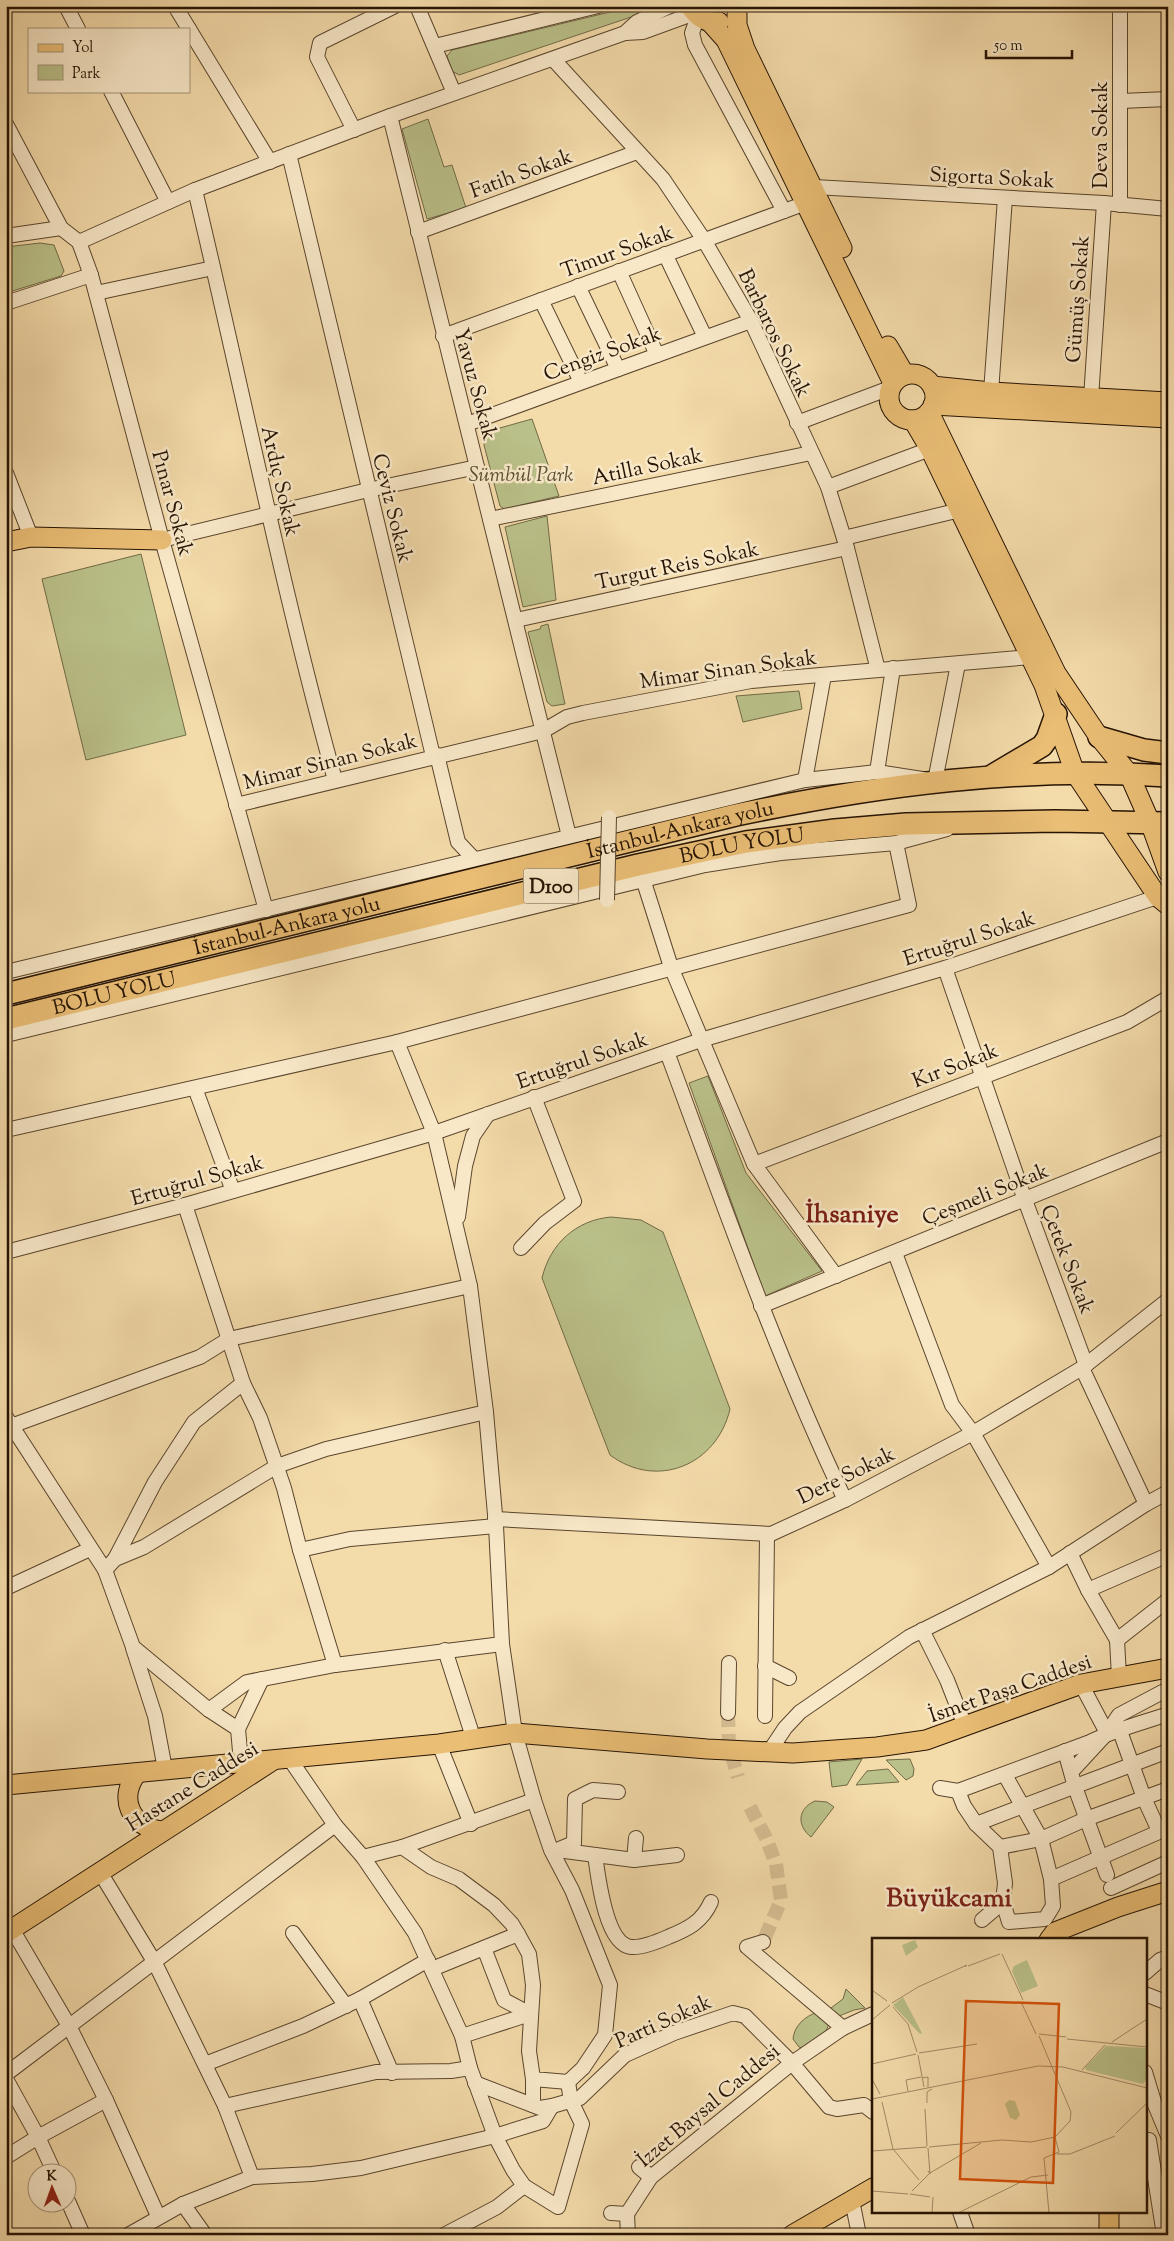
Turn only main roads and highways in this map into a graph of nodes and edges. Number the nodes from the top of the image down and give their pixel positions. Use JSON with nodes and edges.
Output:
{"nodes":[{"id":1,"x":740,"y":10,"type":"edge"},
{"id":2,"x":698,"y":14,"type":"edge"},
{"id":3,"x":810,"y":195,"type":"junction"},
{"id":4,"x":896,"y":382,"type":"junction"},
{"id":5,"x":932,"y":386,"type":"junction"},
{"id":6,"x":1168,"y":402,"type":"edge"},
{"id":7,"x":925,"y":412,"type":"junction"},
{"id":8,"x":1168,"y":418,"type":"edge"},
{"id":9,"x":162,"y":540,"type":"road end"},
{"id":10,"x":6,"y":542,"type":"edge"},
{"id":11,"x":1056,"y":714,"type":"junction"},
{"id":12,"x":1099,"y":737,"type":"junction"},
{"id":13,"x":1168,"y":753,"type":"edge"},
{"id":14,"x":1075,"y":773,"type":"junction"},
{"id":15,"x":1129,"y":774,"type":"junction"},
{"id":16,"x":1168,"y":776,"type":"edge"},
{"id":17,"x":988,"y":778,"type":"junction"},
{"id":18,"x":1106,"y":821,"type":"junction"},
{"id":19,"x":1159,"y":822,"type":"edge"},
{"id":20,"x":1168,"y":872,"type":"edge"},
{"id":21,"x":1164,"y":898,"type":"edge"},
{"id":22,"x":6,"y":994,"type":"edge"},
{"id":23,"x":6,"y":1019,"type":"edge"},
{"id":24,"x":1168,"y":1668,"type":"edge"},
{"id":25,"x":769,"y":1752,"type":"joint"},
{"id":26,"x":282,"y":1759,"type":"junction"},
{"id":27,"x":241,"y":1762,"type":"junction"},
{"id":28,"x":137,"y":1773,"type":"junction"},
{"id":29,"x":6,"y":1785,"type":"edge"},
{"id":30,"x":232,"y":1786,"type":"junction"},
{"id":31,"x":161,"y":1831,"type":"junction"},
{"id":32,"x":1168,"y":1891,"type":"edge"},
{"id":33,"x":9,"y":1931,"type":"edge"},
{"id":34,"x":1049,"y":1938,"type":"edge"},
{"id":35,"x":872,"y":2189,"type":"edge"},
{"id":36,"x":1109,"y":2214,"type":"edge"},
{"id":37,"x":792,"y":2235,"type":"edge"},
{"id":38,"x":1109,"y":2235,"type":"edge"}],
"edges":[{"from":1,"to":2,"type":"main road"},
{"from":1,"to":3,"type":"main road"},
{"from":2,"to":3,"type":"main road"},
{"from":3,"to":4,"type":"main road"},
{"from":4,"to":5,"type":"main road"},
{"from":4,"to":7,"type":"main road"},
{"from":5,"to":6,"type":"main road"},
{"from":5,"to":7,"type":"main road"},
{"from":7,"to":8,"type":"main road"},
{"from":7,"to":11,"type":"main road"},
{"from":7,"to":12,"type":"main road"},
{"from":9,"to":10,"type":"main road"},
{"from":11,"to":14,"type":"main road"},
{"from":11,"to":17,"type":"highway"},
{"from":12,"to":13,"type":"highway"},
{"from":12,"to":15,"type":"main road"},
{"from":14,"to":15,"type":"highway","name":"İstanbul-Ankara yolu","number":"D100"},
{"from":14,"to":17,"type":"highway","name":"İstanbul-Ankara yolu","number":"D100"},
{"from":14,"to":18,"type":"main road"},
{"from":15,"to":16,"type":"highway","number":"D100"},
{"from":15,"to":19,"type":"main road"},
{"from":17,"to":22,"type":"highway","name":"İstanbul-Ankara yolu","number":"D100"},
{"from":18,"to":19,"type":"highway","number":"D100"},
{"from":18,"to":21,"type":"main road"},
{"from":18,"to":23,"type":"highway","name":"BOLU YOLU","number":"D100"},
{"from":19,"to":20,"type":"main road"},
{"from":24,"to":25,"type":"main road","name":"İsmet Paşa Caddesi"},
{"from":25,"to":26,"type":"main road","name":"Hastane Caddesi"},
{"from":26,"to":27,"type":"main road"},
{"from":26,"to":30,"type":"main road","name":"Hastane Caddesi"},
{"from":27,"to":28,"type":"main road"},
{"from":27,"to":30,"type":"main road"},
{"from":28,"to":29,"type":"main road"},
{"from":28,"to":31,"type":"main road"},
{"from":30,"to":31,"type":"main road","name":"Hastane Caddesi"},
{"from":31,"to":33,"type":"main road","name":"Hastane Caddesi"},
{"from":32,"to":34,"type":"main road"},
{"from":35,"to":37,"type":"main road"},
{"from":36,"to":38,"type":"main road"}]}
